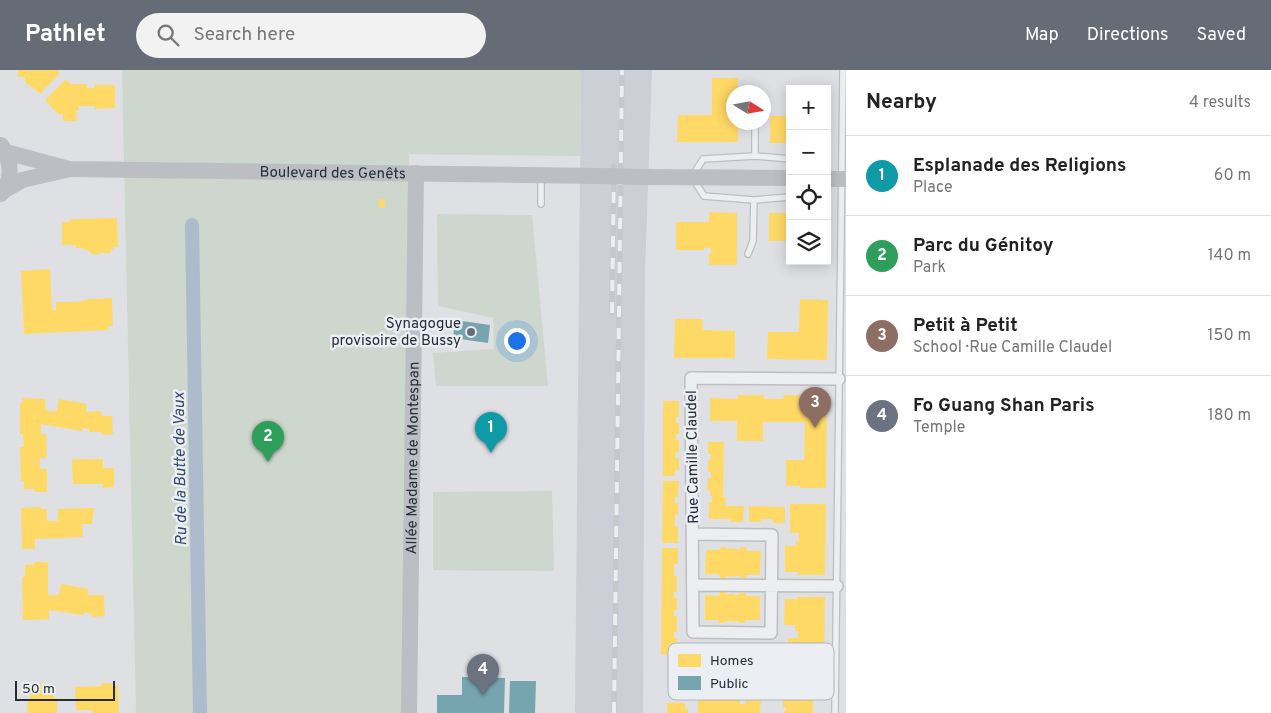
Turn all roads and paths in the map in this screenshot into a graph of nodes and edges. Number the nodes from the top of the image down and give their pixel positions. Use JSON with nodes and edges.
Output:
{"nodes":[{"id":1,"x":843,"y":70,"type":"edge"},
{"id":2,"x":755,"y":130,"type":"edge"},
{"id":3,"x":3,"y":148,"type":"edge"},
{"id":4,"x":755,"y":156,"type":"junction"},
{"id":5,"x":786,"y":159,"type":"edge"},
{"id":6,"x":69,"y":169,"type":"junction"},
{"id":7,"x":416,"y":173,"type":"junction"},
{"id":8,"x":541,"y":175,"type":"junction"},
{"id":9,"x":692,"y":177,"type":"junction"},
{"id":10,"x":786,"y":178,"type":"edge"},
{"id":11,"x":838,"y":179,"type":"edge"},
{"id":12,"x":2,"y":193,"type":"edge"},
{"id":13,"x":786,"y":197,"type":"edge"},
{"id":14,"x":754,"y":200,"type":"junction"},
{"id":15,"x":541,"y":204,"type":"dead end"},
{"id":16,"x":748,"y":254,"type":"dead end"},
{"id":17,"x":839,"y":379,"type":"junction"},
{"id":18,"x":693,"y":534,"type":"junction"},
{"id":19,"x":693,"y":585,"type":"junction"},
{"id":20,"x":772,"y":586,"type":"junction"},
{"id":21,"x":837,"y":586,"type":"junction"},
{"id":22,"x":409,"y":713,"type":"edge"},
{"id":23,"x":835,"y":713,"type":"edge"}],
"edges":[{"from":1,"to":11,"type":"lane"},
{"from":2,"to":4,"type":"lane"},
{"from":3,"to":6,"type":"street","name":"Boulevard des Genêts"},
{"from":3,"to":12,"type":"street"},
{"from":4,"to":5,"type":"lane"},
{"from":4,"to":9,"type":"lane"},
{"from":6,"to":7,"type":"street","name":"Boulevard des Genêts"},
{"from":6,"to":12,"type":"street","name":"Boulevard des Genêts"},
{"from":7,"to":8,"type":"street","name":"Boulevard des Genêts"},
{"from":7,"to":22,"type":"street","name":"Allée Madame de Montespan"},
{"from":8,"to":9,"type":"street","name":"Boulevard des Genêts","bridge":true},
{"from":8,"to":15,"type":"lane"},
{"from":9,"to":10,"type":"street"},
{"from":9,"to":14,"type":"lane"},
{"from":11,"to":17,"type":"lane"},
{"from":13,"to":14,"type":"lane"},
{"from":14,"to":16,"type":"lane"},
{"from":17,"to":18,"type":"street","name":"Rue Camille Claudel"},
{"from":17,"to":21,"type":"lane"},
{"from":18,"to":19,"type":"street","name":"Rue Camille Claudel"},
{"from":18,"to":20,"type":"street","name":"Rue Camille Claudel"},
{"from":19,"to":20,"type":"street"},
{"from":19,"to":20,"type":"street","name":"Rue Camille Claudel"},
{"from":20,"to":21,"type":"street"},
{"from":21,"to":23,"type":"lane"}]}
